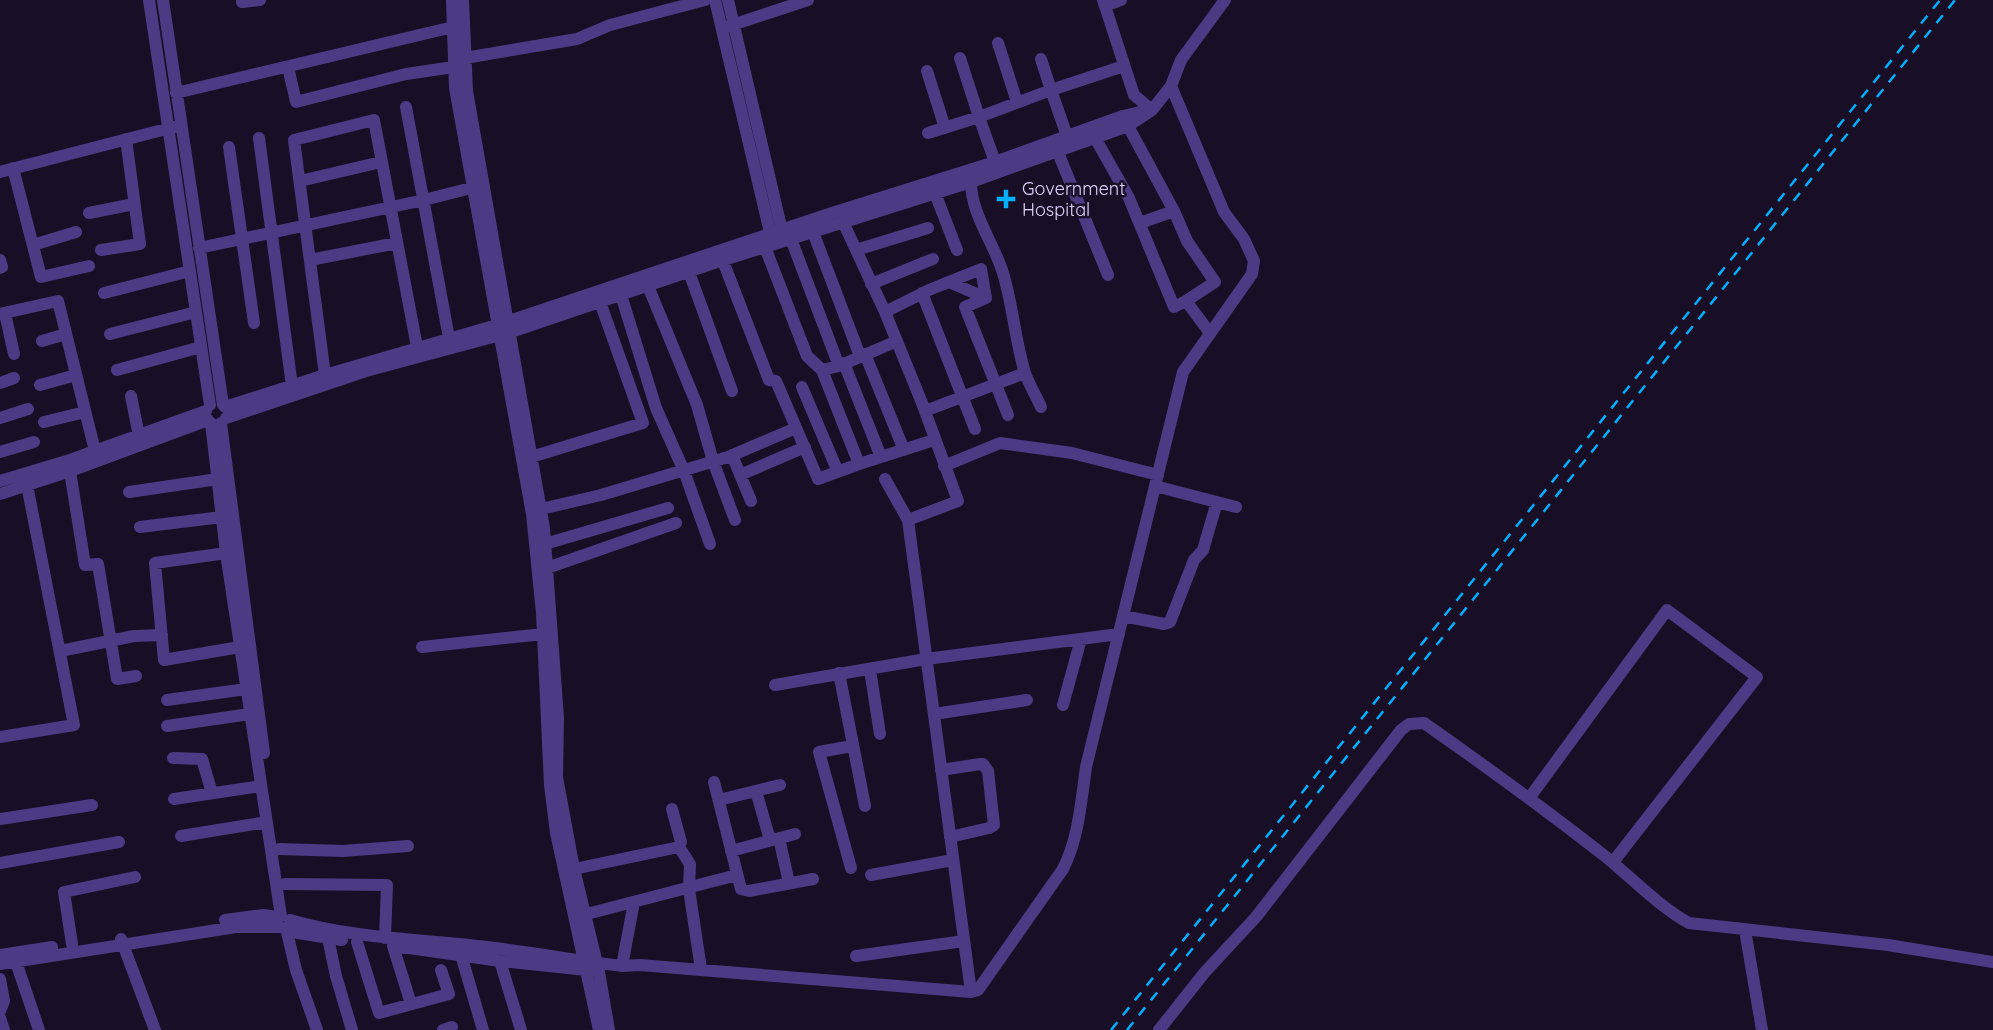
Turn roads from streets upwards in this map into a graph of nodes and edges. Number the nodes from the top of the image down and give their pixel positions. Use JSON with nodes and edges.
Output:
{"nodes":[{"id":1,"x":149,"y":0,"type":"edge"},
{"id":2,"x":163,"y":0,"type":"edge"},
{"id":3,"x":260,"y":0,"type":"edge"},
{"id":4,"x":452,"y":0,"type":"edge"},
{"id":5,"x":463,"y":0,"type":"edge"},
{"id":6,"x":705,"y":0,"type":"edge"},
{"id":7,"x":715,"y":0,"type":"edge"},
{"id":8,"x":728,"y":0,"type":"edge"},
{"id":9,"x":808,"y":0,"type":"edge"},
{"id":10,"x":1121,"y":0,"type":"edge"},
{"id":11,"x":1225,"y":0,"type":"edge"},
{"id":12,"x":242,"y":2,"type":"dead end"},
{"id":13,"x":1104,"y":3,"type":"edge"},
{"id":14,"x":728,"y":26,"type":"junction"},
{"id":15,"x":453,"y":27,"type":"junction"},
{"id":16,"x":998,"y":43,"type":"dead end"},
{"id":17,"x":465,"y":58,"type":"junction"},
{"id":18,"x":960,"y":58,"type":"dead end"},
{"id":19,"x":1041,"y":59,"type":"dead end"},
{"id":20,"x":1124,"y":66,"type":"junction"},
{"id":21,"x":288,"y":67,"type":"junction"},
{"id":22,"x":454,"y":68,"type":"junction"},
{"id":23,"x":927,"y":71,"type":"dead end"},
{"id":24,"x":1171,"y":86,"type":"junction"},
{"id":25,"x":1051,"y":90,"type":"junction"},
{"id":26,"x":176,"y":93,"type":"junction"},
{"id":27,"x":1017,"y":102,"type":"junction"},
{"id":28,"x":406,"y":107,"type":"dead end"},
{"id":29,"x":1152,"y":110,"type":"junction"},
{"id":30,"x":979,"y":117,"type":"junction"},
{"id":31,"x":1128,"y":126,"type":"junction"},
{"id":32,"x":175,"y":127,"type":"junction"},
{"id":33,"x":945,"y":128,"type":"junction"},
{"id":34,"x":928,"y":133,"type":"dead end"},
{"id":35,"x":1067,"y":136,"type":"junction"},
{"id":36,"x":1094,"y":136,"type":"junction"},
{"id":37,"x":259,"y":138,"type":"dead end"},
{"id":38,"x":126,"y":139,"type":"junction"},
{"id":39,"x":229,"y":147,"type":"dead end"},
{"id":40,"x":1056,"y":150,"type":"junction"},
{"id":41,"x":382,"y":162,"type":"junction"},
{"id":42,"x":995,"y":162,"type":"junction"},
{"id":43,"x":6,"y":170,"type":"edge"},
{"id":44,"x":300,"y":181,"type":"junction"},
{"id":45,"x":971,"y":182,"type":"junction"},
{"id":46,"x":478,"y":186,"type":"junction"},
{"id":47,"x":933,"y":187,"type":"junction"},
{"id":48,"x":424,"y":200,"type":"junction"},
{"id":49,"x":134,"y":204,"type":"junction"},
{"id":50,"x":390,"y":207,"type":"junction"},
{"id":51,"x":1174,"y":211,"type":"junction"},
{"id":52,"x":89,"y":213,"type":"dead end"},
{"id":53,"x":843,"y":222,"type":"junction"},
{"id":54,"x":1140,"y":223,"type":"junction"},
{"id":55,"x":306,"y":226,"type":"junction"},
{"id":56,"x":928,"y":228,"type":"dead end"},
{"id":57,"x":76,"y":232,"type":"dead end"},
{"id":58,"x":813,"y":232,"type":"junction"},
{"id":59,"x":273,"y":233,"type":"junction"},
{"id":60,"x":242,"y":239,"type":"junction"},
{"id":61,"x":778,"y":239,"type":"junction"},
{"id":62,"x":397,"y":243,"type":"junction"},
{"id":63,"x":33,"y":245,"type":"junction"},
{"id":64,"x":200,"y":248,"type":"junction"},
{"id":65,"x":101,"y":250,"type":"dead end"},
{"id":66,"x":856,"y":250,"type":"junction"},
{"id":67,"x":957,"y":250,"type":"dead end"},
{"id":68,"x":933,"y":259,"type":"dead end"},
{"id":69,"x":0,"y":260,"type":"edge"},
{"id":70,"x":310,"y":260,"type":"junction"},
{"id":71,"x":723,"y":261,"type":"junction"},
{"id":72,"x":89,"y":265,"type":"dead end"},
{"id":73,"x":0,"y":268,"type":"edge"},
{"id":74,"x":190,"y":271,"type":"junction"},
{"id":75,"x":689,"y":272,"type":"junction"},
{"id":76,"x":1108,"y":275,"type":"dead end"},
{"id":77,"x":949,"y":282,"type":"junction"},
{"id":78,"x":872,"y":284,"type":"junction"},
{"id":79,"x":648,"y":286,"type":"junction"},
{"id":80,"x":104,"y":293,"type":"dead end"},
{"id":81,"x":922,"y":293,"type":"junction"},
{"id":82,"x":621,"y":295,"type":"junction"},
{"id":83,"x":986,"y":298,"type":"junction"},
{"id":84,"x":1186,"y":301,"type":"junction"},
{"id":85,"x":600,"y":302,"type":"junction"},
{"id":86,"x":196,"y":312,"type":"junction"},
{"id":87,"x":885,"y":312,"type":"junction"},
{"id":88,"x":3,"y":313,"type":"edge"},
{"id":89,"x":254,"y":323,"type":"dead end"},
{"id":90,"x":503,"y":329,"type":"junction"},
{"id":91,"x":66,"y":334,"type":"junction"},
{"id":92,"x":110,"y":334,"type":"dead end"},
{"id":93,"x":1210,"y":334,"type":"junction"},
{"id":94,"x":449,"y":338,"type":"junction"},
{"id":95,"x":42,"y":341,"type":"dead end"},
{"id":96,"x":897,"y":341,"type":"junction"},
{"id":97,"x":201,"y":347,"type":"junction"},
{"id":98,"x":416,"y":347,"type":"junction"},
{"id":99,"x":14,"y":354,"type":"dead end"},
{"id":100,"x":862,"y":355,"type":"junction"},
{"id":101,"x":842,"y":365,"type":"junction"},
{"id":102,"x":117,"y":370,"type":"dead end"},
{"id":103,"x":822,"y":370,"type":"junction"},
{"id":104,"x":1025,"y":373,"type":"junction"},
{"id":105,"x":76,"y":375,"type":"junction"},
{"id":106,"x":325,"y":375,"type":"junction"},
{"id":107,"x":14,"y":379,"type":"dead end"},
{"id":108,"x":0,"y":383,"type":"edge"},
{"id":109,"x":40,"y":385,"type":"dead end"},
{"id":110,"x":995,"y":385,"type":"junction"},
{"id":111,"x":292,"y":386,"type":"junction"},
{"id":112,"x":802,"y":387,"type":"dead end"},
{"id":113,"x":732,"y":391,"type":"dead end"},
{"id":114,"x":131,"y":396,"type":"dead end"},
{"id":115,"x":961,"y":397,"type":"junction"},
{"id":116,"x":1041,"y":407,"type":"dead end"},
{"id":117,"x":28,"y":409,"type":"dead end"},
{"id":118,"x":925,"y":411,"type":"junction"},
{"id":119,"x":85,"y":412,"type":"junction"},
{"id":120,"x":216,"y":414,"type":"junction"},
{"id":121,"x":1008,"y":415,"type":"dead end"},
{"id":122,"x":0,"y":418,"type":"edge"},
{"id":123,"x":44,"y":422,"type":"dead end"},
{"id":124,"x":796,"y":428,"type":"junction"},
{"id":125,"x":975,"y":429,"type":"dead end"},
{"id":126,"x":139,"y":436,"type":"junction"},
{"id":127,"x":934,"y":440,"type":"junction"},
{"id":128,"x":34,"y":442,"type":"dead end"},
{"id":129,"x":804,"y":447,"type":"junction"},
{"id":130,"x":904,"y":450,"type":"junction"},
{"id":131,"x":95,"y":451,"type":"junction"},
{"id":132,"x":0,"y":452,"type":"edge"},
{"id":133,"x":732,"y":455,"type":"junction"},
{"id":134,"x":531,"y":457,"type":"junction"},
{"id":135,"x":881,"y":457,"type":"junction"},
{"id":136,"x":713,"y":461,"type":"junction"},
{"id":137,"x":859,"y":464,"type":"junction"},
{"id":138,"x":944,"y":466,"type":"junction"},
{"id":139,"x":70,"y":471,"type":"junction"},
{"id":140,"x":684,"y":471,"type":"junction"},
{"id":141,"x":838,"y":472,"type":"junction"},
{"id":142,"x":740,"y":475,"type":"junction"},
{"id":143,"x":218,"y":479,"type":"junction"},
{"id":144,"x":885,"y":479,"type":"dead end"},
{"id":145,"x":0,"y":481,"type":"edge"},
{"id":146,"x":1156,"y":481,"type":"junction"},
{"id":147,"x":27,"y":485,"type":"junction"},
{"id":148,"x":130,"y":492,"type":"dead end"},
{"id":149,"x":0,"y":494,"type":"edge"},
{"id":150,"x":751,"y":501,"type":"dead end"},
{"id":151,"x":1217,"y":502,"type":"junction"},
{"id":152,"x":1236,"y":507,"type":"dead end"},
{"id":153,"x":668,"y":508,"type":"dead end"},
{"id":154,"x":541,"y":509,"type":"junction"},
{"id":155,"x":222,"y":517,"type":"junction"},
{"id":156,"x":735,"y":520,"type":"dead end"},
{"id":157,"x":908,"y":520,"type":"junction"},
{"id":158,"x":676,"y":523,"type":"dead end"},
{"id":159,"x":140,"y":527,"type":"dead end"},
{"id":160,"x":710,"y":544,"type":"dead end"},
{"id":161,"x":540,"y":546,"type":"junction"},
{"id":162,"x":226,"y":553,"type":"junction"},
{"id":163,"x":547,"y":568,"type":"junction"},
{"id":164,"x":1123,"y":616,"type":"junction"},
{"id":165,"x":543,"y":634,"type":"junction"},
{"id":166,"x":1119,"y":634,"type":"junction"},
{"id":167,"x":162,"y":635,"type":"junction"},
{"id":168,"x":1081,"y":639,"type":"junction"},
{"id":169,"x":110,"y":641,"type":"junction"},
{"id":170,"x":240,"y":647,"type":"junction"},
{"id":171,"x":422,"y":647,"type":"dead end"},
{"id":172,"x":60,"y":651,"type":"junction"},
{"id":173,"x":926,"y":659,"type":"junction"},
{"id":174,"x":870,"y":670,"type":"junction"},
{"id":175,"x":839,"y":673,"type":"junction"},
{"id":176,"x":136,"y":676,"type":"dead end"},
{"id":177,"x":775,"y":685,"type":"dead end"},
{"id":178,"x":246,"y":688,"type":"junction"},
{"id":179,"x":167,"y":700,"type":"dead end"},
{"id":180,"x":1027,"y":700,"type":"dead end"},
{"id":181,"x":1063,"y":705,"type":"dead end"},
{"id":182,"x":255,"y":713,"type":"junction"},
{"id":183,"x":934,"y":714,"type":"junction"},
{"id":184,"x":167,"y":726,"type":"dead end"},
{"id":185,"x":880,"y":734,"type":"dead end"},
{"id":186,"x":0,"y":737,"type":"edge"},
{"id":187,"x":852,"y":746,"type":"junction"},
{"id":188,"x":173,"y":758,"type":"dead end"},
{"id":189,"x":941,"y":771,"type":"junction"},
{"id":190,"x":714,"y":782,"type":"dead end"},
{"id":191,"x":780,"y":785,"type":"dead end"},
{"id":192,"x":261,"y":786,"type":"junction"},
{"id":193,"x":756,"y":790,"type":"junction"},
{"id":194,"x":212,"y":793,"type":"junction"},
{"id":195,"x":1530,"y":797,"type":"junction"},
{"id":196,"x":174,"y":799,"type":"dead end"},
{"id":197,"x":719,"y":800,"type":"junction"},
{"id":198,"x":92,"y":805,"type":"dead end"},
{"id":199,"x":865,"y":806,"type":"dead end"},
{"id":200,"x":672,"y":809,"type":"dead end"},
{"id":201,"x":0,"y":819,"type":"edge"},
{"id":202,"x":267,"y":822,"type":"junction"},
{"id":203,"x":795,"y":834,"type":"dead end"},
{"id":204,"x":181,"y":835,"type":"dead end"},
{"id":205,"x":950,"y":837,"type":"junction"},
{"id":206,"x":774,"y":839,"type":"junction"},
{"id":207,"x":119,"y":842,"type":"dead end"},
{"id":208,"x":408,"y":846,"type":"dead end"},
{"id":209,"x":679,"y":848,"type":"junction"},
{"id":210,"x":279,"y":849,"type":"junction"},
{"id":211,"x":731,"y":851,"type":"junction"},
{"id":212,"x":953,"y":860,"type":"junction"},
{"id":213,"x":1613,"y":862,"type":"junction"},
{"id":214,"x":0,"y":863,"type":"edge"},
{"id":215,"x":851,"y":868,"type":"dead end"},
{"id":216,"x":574,"y":869,"type":"junction"},
{"id":217,"x":737,"y":875,"type":"junction"},
{"id":218,"x":872,"y":875,"type":"dead end"},
{"id":219,"x":135,"y":877,"type":"dead end"},
{"id":220,"x":813,"y":879,"type":"dead end"},
{"id":221,"x":789,"y":883,"type":"junction"},
{"id":222,"x":285,"y":884,"type":"junction"},
{"id":223,"x":689,"y":889,"type":"junction"},
{"id":224,"x":634,"y":902,"type":"junction"},
{"id":225,"x":580,"y":915,"type":"junction"},
{"id":226,"x":284,"y":922,"type":"junction"},
{"id":227,"x":1745,"y":930,"type":"junction"},
{"id":228,"x":328,"y":938,"type":"junction"},
{"id":229,"x":121,"y":940,"type":"junction"},
{"id":230,"x":964,"y":941,"type":"junction"},
{"id":231,"x":357,"y":942,"type":"junction"},
{"id":232,"x":389,"y":942,"type":"junction"},
{"id":233,"x":72,"y":944,"type":"junction"},
{"id":234,"x":459,"y":949,"type":"junction"},
{"id":235,"x":0,"y":955,"type":"edge"},
{"id":236,"x":856,"y":956,"type":"dead end"},
{"id":237,"x":499,"y":961,"type":"junction"},
{"id":238,"x":16,"y":962,"type":"junction"},
{"id":239,"x":1993,"y":962,"type":"edge"},
{"id":240,"x":0,"y":964,"type":"edge"},
{"id":241,"x":619,"y":966,"type":"junction"},
{"id":242,"x":592,"y":967,"type":"junction"},
{"id":243,"x":441,"y":970,"type":"dead end"},
{"id":244,"x":701,"y":970,"type":"junction"},
{"id":245,"x":0,"y":979,"type":"edge"},
{"id":246,"x":971,"y":992,"type":"junction"},
{"id":247,"x":411,"y":1004,"type":"junction"},
{"id":248,"x":0,"y":1011,"type":"edge"},
{"id":249,"x":0,"y":1018,"type":"edge"},
{"id":250,"x":1164,"y":1027,"type":"edge"},
{"id":251,"x":4,"y":1030,"type":"edge"},
{"id":252,"x":39,"y":1030,"type":"edge"},
{"id":253,"x":155,"y":1030,"type":"edge"},
{"id":254,"x":310,"y":1030,"type":"edge"},
{"id":255,"x":317,"y":1030,"type":"edge"},
{"id":256,"x":352,"y":1030,"type":"edge"},
{"id":257,"x":483,"y":1030,"type":"edge"},
{"id":258,"x":521,"y":1030,"type":"edge"},
{"id":259,"x":599,"y":1030,"type":"edge"},
{"id":260,"x":609,"y":1030,"type":"edge"},
{"id":261,"x":1762,"y":1030,"type":"edge"}],
"edges":[{"from":1,"to":32,"type":"street"},
{"from":2,"to":26,"type":"street"},
{"from":3,"to":12,"type":"street"},
{"from":4,"to":15,"type":"street"},
{"from":5,"to":17,"type":"street"},
{"from":6,"to":17,"type":"street"},
{"from":7,"to":14,"type":"street"},
{"from":8,"to":14,"type":"street"},
{"from":9,"to":14,"type":"street"},
{"from":10,"to":13,"type":"street"},
{"from":11,"to":24,"type":"street"},
{"from":13,"to":20,"type":"street"},
{"from":14,"to":61,"type":"street"},
{"from":15,"to":21,"type":"street"},
{"from":15,"to":22,"type":"street"},
{"from":16,"to":27,"type":"street"},
{"from":17,"to":46,"type":"street"},
{"from":18,"to":30,"type":"street"},
{"from":19,"to":25,"type":"street"},
{"from":20,"to":25,"type":"street"},
{"from":20,"to":29,"type":"street"},
{"from":21,"to":22,"type":"street"},
{"from":21,"to":26,"type":"street"},
{"from":22,"to":46,"type":"street"},
{"from":23,"to":33,"type":"street"},
{"from":24,"to":29,"type":"street"},
{"from":24,"to":93,"type":"street"},
{"from":25,"to":27,"type":"street"},
{"from":25,"to":35,"type":"street"},
{"from":26,"to":32,"type":"street"},
{"from":27,"to":30,"type":"street"},
{"from":28,"to":48,"type":"street"},
{"from":29,"to":31,"type":"street"},
{"from":29,"to":35,"type":"street"},
{"from":30,"to":33,"type":"street"},
{"from":30,"to":42,"type":"street"},
{"from":31,"to":36,"type":"street"},
{"from":31,"to":51,"type":"street"},
{"from":32,"to":38,"type":"street"},
{"from":32,"to":64,"type":"street"},
{"from":32,"to":74,"type":"street"},
{"from":33,"to":34,"type":"street"},
{"from":35,"to":42,"type":"street"},
{"from":36,"to":40,"type":"street"},
{"from":36,"to":54,"type":"street"},
{"from":37,"to":59,"type":"street"},
{"from":38,"to":43,"type":"street"},
{"from":38,"to":49,"type":"street"},
{"from":39,"to":60,"type":"street"},
{"from":40,"to":45,"type":"street"},
{"from":40,"to":76,"type":"street"},
{"from":41,"to":44,"type":"street"},
{"from":41,"to":44,"type":"street"},
{"from":41,"to":50,"type":"street"},
{"from":42,"to":47,"type":"street"},
{"from":43,"to":63,"type":"street"},
{"from":44,"to":55,"type":"street"},
{"from":45,"to":47,"type":"street"},
{"from":45,"to":104,"type":"street"},
{"from":46,"to":48,"type":"street"},
{"from":46,"to":90,"type":"street"},
{"from":47,"to":53,"type":"street"},
{"from":47,"to":61,"type":"street"},
{"from":47,"to":67,"type":"street"},
{"from":48,"to":50,"type":"street"},
{"from":48,"to":94,"type":"street"},
{"from":49,"to":52,"type":"street"},
{"from":49,"to":65,"type":"street"},
{"from":50,"to":55,"type":"street"},
{"from":50,"to":62,"type":"street"},
{"from":51,"to":54,"type":"street"},
{"from":51,"to":84,"type":"street"},
{"from":53,"to":58,"type":"street"},
{"from":53,"to":66,"type":"street"},
{"from":54,"to":84,"type":"street"},
{"from":55,"to":59,"type":"street"},
{"from":55,"to":70,"type":"street"},
{"from":56,"to":66,"type":"street"},
{"from":57,"to":63,"type":"street"},
{"from":58,"to":61,"type":"street"},
{"from":58,"to":100,"type":"street"},
{"from":59,"to":60,"type":"street"},
{"from":59,"to":111,"type":"street"},
{"from":60,"to":64,"type":"street"},
{"from":60,"to":89,"type":"street"},
{"from":61,"to":71,"type":"street"},
{"from":61,"to":90,"type":"street"},
{"from":61,"to":101,"type":"street"},
{"from":61,"to":103,"type":"street"},
{"from":62,"to":70,"type":"street"},
{"from":62,"to":98,"type":"street"},
{"from":63,"to":72,"type":"street"},
{"from":64,"to":120,"type":"street"},
{"from":66,"to":78,"type":"street"},
{"from":68,"to":78,"type":"street"},
{"from":69,"to":73,"type":"street"},
{"from":70,"to":106,"type":"street"},
{"from":71,"to":75,"type":"street"},
{"from":71,"to":124,"type":"street"},
{"from":74,"to":80,"type":"street"},
{"from":74,"to":86,"type":"street"},
{"from":75,"to":79,"type":"street"},
{"from":75,"to":113,"type":"street"},
{"from":77,"to":81,"type":"street"},
{"from":77,"to":83,"type":"street"},
{"from":77,"to":83,"type":"street"},
{"from":78,"to":87,"type":"street"},
{"from":79,"to":82,"type":"street"},
{"from":79,"to":136,"type":"street"},
{"from":81,"to":87,"type":"street"},
{"from":81,"to":115,"type":"street"},
{"from":82,"to":85,"type":"street"},
{"from":82,"to":140,"type":"street"},
{"from":83,"to":110,"type":"street"},
{"from":84,"to":93,"type":"street"},
{"from":85,"to":90,"type":"street"},
{"from":85,"to":134,"type":"street"},
{"from":86,"to":92,"type":"street"},
{"from":86,"to":97,"type":"street"},
{"from":87,"to":96,"type":"street"},
{"from":88,"to":91,"type":"street"},
{"from":88,"to":99,"type":"street"},
{"from":90,"to":94,"type":"street"},
{"from":90,"to":120,"type":"street"},
{"from":90,"to":134,"type":"street"},
{"from":90,"to":161,"type":"street"},
{"from":91,"to":95,"type":"street"},
{"from":91,"to":105,"type":"street"},
{"from":93,"to":146,"type":"street"},
{"from":94,"to":98,"type":"street"},
{"from":96,"to":100,"type":"street"},
{"from":96,"to":118,"type":"street"},
{"from":97,"to":102,"type":"street"},
{"from":97,"to":120,"type":"street"},
{"from":98,"to":106,"type":"street"},
{"from":100,"to":101,"type":"street"},
{"from":100,"to":130,"type":"street"},
{"from":101,"to":103,"type":"street"},
{"from":101,"to":135,"type":"street"},
{"from":103,"to":137,"type":"street"},
{"from":104,"to":110,"type":"street"},
{"from":104,"to":116,"type":"street"},
{"from":105,"to":109,"type":"street"},
{"from":105,"to":119,"type":"street"},
{"from":106,"to":111,"type":"street"},
{"from":107,"to":108,"type":"street"},
{"from":110,"to":115,"type":"street"},
{"from":110,"to":121,"type":"street"},
{"from":111,"to":120,"type":"street"},
{"from":112,"to":141,"type":"street"},
{"from":114,"to":126,"type":"street"},
{"from":115,"to":118,"type":"street"},
{"from":115,"to":125,"type":"street"},
{"from":117,"to":122,"type":"street"},
{"from":118,"to":127,"type":"street"},
{"from":119,"to":123,"type":"street"},
{"from":119,"to":131,"type":"street"},
{"from":120,"to":126,"type":"street"},
{"from":120,"to":139,"type":"street"},
{"from":120,"to":143,"type":"street"},
{"from":120,"to":182,"type":"street"},
{"from":124,"to":129,"type":"street"},
{"from":124,"to":133,"type":"street"},
{"from":126,"to":131,"type":"street"},
{"from":127,"to":130,"type":"street"},
{"from":127,"to":138,"type":"street"},
{"from":128,"to":132,"type":"street"},
{"from":129,"to":141,"type":"street"},
{"from":129,"to":142,"type":"street"},
{"from":130,"to":135,"type":"street"},
{"from":131,"to":145,"type":"street"},
{"from":133,"to":136,"type":"street"},
{"from":133,"to":142,"type":"street"},
{"from":134,"to":154,"type":"street"},
{"from":135,"to":137,"type":"street"},
{"from":136,"to":140,"type":"street"},
{"from":136,"to":156,"type":"street"},
{"from":137,"to":141,"type":"street"},
{"from":138,"to":146,"type":"street"},
{"from":138,"to":157,"type":"street"},
{"from":139,"to":147,"type":"street"},
{"from":139,"to":169,"type":"street"},
{"from":140,"to":154,"type":"street"},
{"from":140,"to":160,"type":"street"},
{"from":142,"to":150,"type":"street"},
{"from":143,"to":148,"type":"street"},
{"from":143,"to":155,"type":"street"},
{"from":144,"to":157,"type":"street"},
{"from":146,"to":151,"type":"street"},
{"from":146,"to":164,"type":"street"},
{"from":147,"to":149,"type":"street"},
{"from":147,"to":172,"type":"street"},
{"from":151,"to":152,"type":"street"},
{"from":151,"to":164,"type":"street"},
{"from":153,"to":161,"type":"street"},
{"from":154,"to":161,"type":"street"},
{"from":155,"to":159,"type":"street"},
{"from":155,"to":162,"type":"street"},
{"from":157,"to":173,"type":"street"},
{"from":158,"to":163,"type":"street"},
{"from":161,"to":163,"type":"street"},
{"from":161,"to":165,"type":"street"},
{"from":162,"to":167,"type":"street"},
{"from":162,"to":170,"type":"street"},
{"from":163,"to":216,"type":"street"},
{"from":164,"to":166,"type":"street"},
{"from":165,"to":171,"type":"street"},
{"from":165,"to":225,"type":"street"},
{"from":166,"to":168,"type":"street"},
{"from":166,"to":246,"type":"street"},
{"from":167,"to":169,"type":"street"},
{"from":167,"to":170,"type":"street"},
{"from":168,"to":173,"type":"street"},
{"from":168,"to":181,"type":"street"},
{"from":169,"to":172,"type":"street"},
{"from":169,"to":176,"type":"street"},
{"from":170,"to":178,"type":"street"},
{"from":172,"to":186,"type":"street"},
{"from":173,"to":174,"type":"street"},
{"from":173,"to":183,"type":"street"},
{"from":174,"to":175,"type":"street"},
{"from":174,"to":185,"type":"street"},
{"from":175,"to":177,"type":"street"},
{"from":175,"to":187,"type":"street"},
{"from":178,"to":179,"type":"street"},
{"from":178,"to":182,"type":"street"},
{"from":180,"to":183,"type":"street"},
{"from":182,"to":184,"type":"street"},
{"from":182,"to":192,"type":"street"},
{"from":182,"to":210,"type":"street"},
{"from":183,"to":189,"type":"street"},
{"from":187,"to":199,"type":"street"},
{"from":187,"to":215,"type":"street"},
{"from":188,"to":194,"type":"street"},
{"from":189,"to":205,"type":"street"},
{"from":189,"to":205,"type":"street"},
{"from":190,"to":197,"type":"street"},
{"from":191,"to":193,"type":"street"},
{"from":192,"to":194,"type":"street"},
{"from":192,"to":202,"type":"street"},
{"from":193,"to":197,"type":"street"},
{"from":193,"to":206,"type":"street"},
{"from":194,"to":196,"type":"street"},
{"from":195,"to":213,"type":"street"},
{"from":195,"to":213,"type":"street"},
{"from":195,"to":250,"type":"street"},
{"from":197,"to":211,"type":"street"},
{"from":198,"to":201,"type":"street"},
{"from":200,"to":209,"type":"street"},
{"from":202,"to":204,"type":"street"},
{"from":202,"to":226,"type":"street"},
{"from":203,"to":206,"type":"street"},
{"from":205,"to":212,"type":"street"},
{"from":206,"to":211,"type":"street"},
{"from":206,"to":221,"type":"street"},
{"from":207,"to":214,"type":"street"},
{"from":208,"to":210,"type":"street"},
{"from":209,"to":216,"type":"street"},
{"from":209,"to":223,"type":"street"},
{"from":210,"to":222,"type":"street"},
{"from":211,"to":217,"type":"street"},
{"from":212,"to":218,"type":"street"},
{"from":212,"to":230,"type":"street"},
{"from":213,"to":227,"type":"street"},
{"from":216,"to":225,"type":"street"},
{"from":217,"to":221,"type":"street"},
{"from":217,"to":223,"type":"street"},
{"from":219,"to":233,"type":"street"},
{"from":220,"to":221,"type":"street"},
{"from":222,"to":226,"type":"street"},
{"from":222,"to":232,"type":"street"},
{"from":223,"to":224,"type":"street"},
{"from":223,"to":244,"type":"street"},
{"from":224,"to":225,"type":"street"},
{"from":224,"to":241,"type":"street"},
{"from":225,"to":242,"type":"street"},
{"from":226,"to":228,"type":"street"},
{"from":226,"to":229,"type":"street"},
{"from":226,"to":232,"type":"street"},
{"from":226,"to":254,"type":"street"},
{"from":226,"to":255,"type":"street"},
{"from":227,"to":239,"type":"street"},
{"from":227,"to":261,"type":"street"},
{"from":228,"to":231,"type":"street"},
{"from":228,"to":256,"type":"street"},
{"from":229,"to":233,"type":"street"},
{"from":229,"to":238,"type":"street"},
{"from":229,"to":253,"type":"street"},
{"from":230,"to":236,"type":"street"},
{"from":230,"to":246,"type":"street"},
{"from":231,"to":232,"type":"street"},
{"from":231,"to":247,"type":"street"},
{"from":232,"to":234,"type":"street"},
{"from":232,"to":247,"type":"street"},
{"from":233,"to":235,"type":"street"},
{"from":234,"to":237,"type":"street"},
{"from":234,"to":242,"type":"street"},
{"from":234,"to":257,"type":"street"},
{"from":237,"to":242,"type":"street"},
{"from":237,"to":258,"type":"street"},
{"from":238,"to":240,"type":"street"},
{"from":238,"to":252,"type":"street"},
{"from":241,"to":242,"type":"street"},
{"from":241,"to":244,"type":"street"},
{"from":242,"to":259,"type":"street"},
{"from":242,"to":260,"type":"street"},
{"from":243,"to":247,"type":"street"},
{"from":244,"to":246,"type":"street"},
{"from":245,"to":248,"type":"street"},
{"from":249,"to":251,"type":"street"}]}
